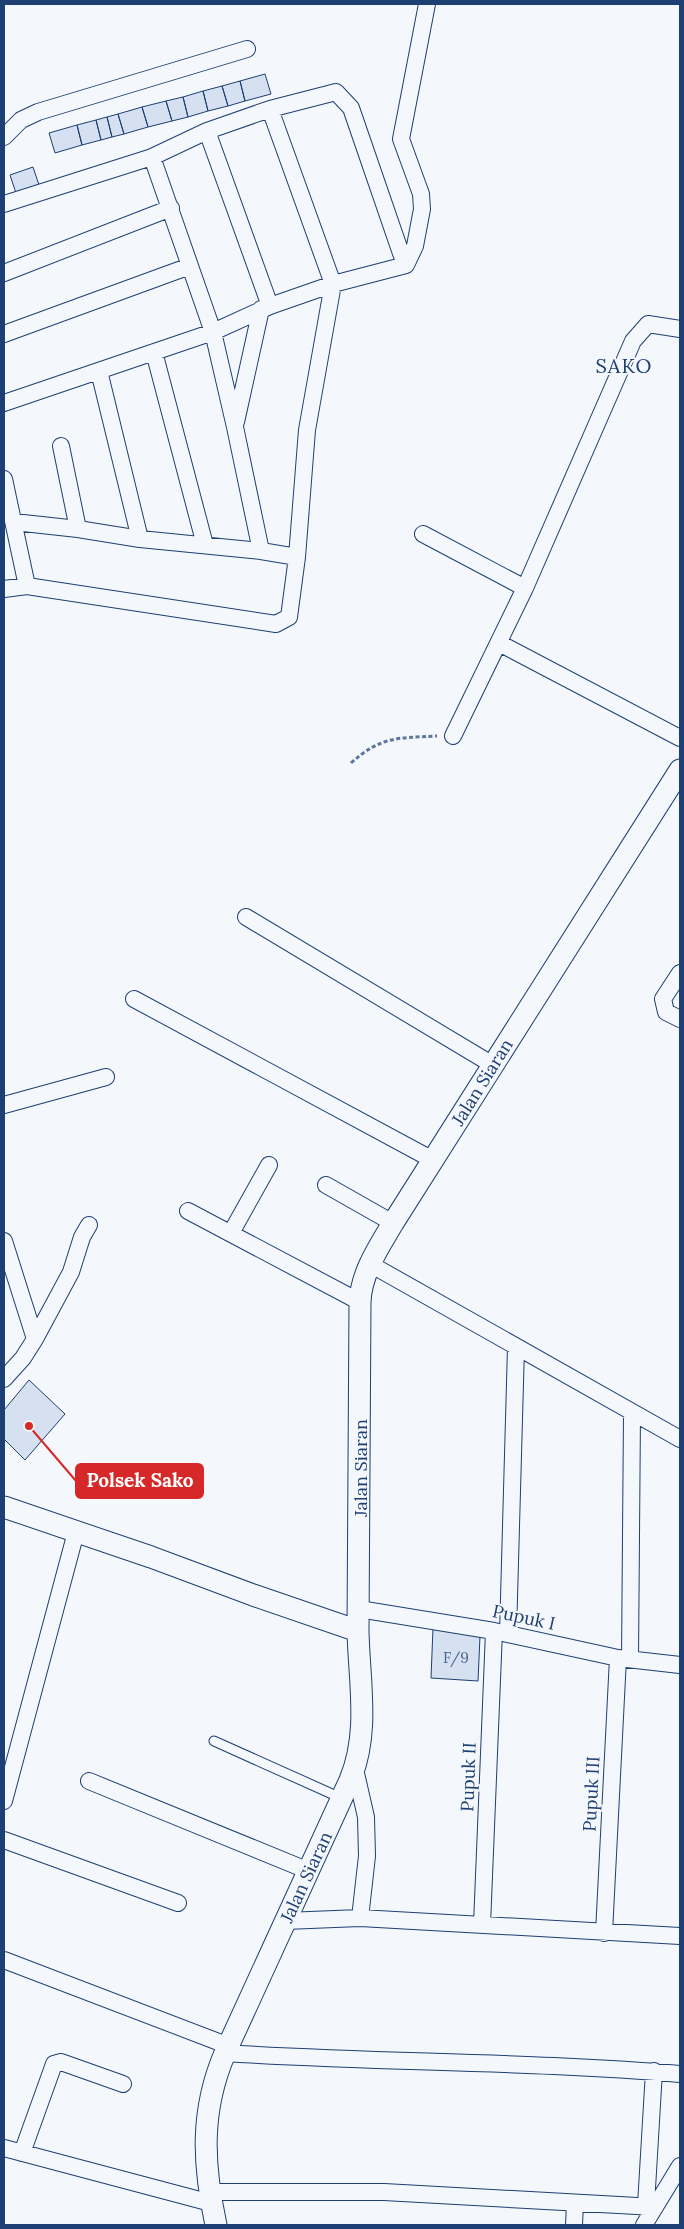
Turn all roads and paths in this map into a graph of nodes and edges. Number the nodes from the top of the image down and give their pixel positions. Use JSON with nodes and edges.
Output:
{"nodes":[{"id":1,"x":427,"y":4,"type":"edge"},
{"id":2,"x":247,"y":49,"type":"dead end"},
{"id":3,"x":270,"y":109,"type":"junction"},
{"id":4,"x":207,"y":131,"type":"junction"},
{"id":5,"x":4,"y":137,"type":"edge"},
{"id":6,"x":152,"y":157,"type":"junction"},
{"id":7,"x":4,"y":204,"type":"edge"},
{"id":8,"x":171,"y":208,"type":"junction"},
{"id":9,"x":406,"y":265,"type":"junction"},
{"id":10,"x":190,"y":266,"type":"junction"},
{"id":11,"x":4,"y":273,"type":"edge"},
{"id":12,"x":333,"y":284,"type":"junction"},
{"id":13,"x":265,"y":307,"type":"junction"},
{"id":14,"x":680,"y":328,"type":"edge"},
{"id":15,"x":213,"y":332,"type":"junction"},
{"id":16,"x":4,"y":334,"type":"edge"},
{"id":17,"x":154,"y":352,"type":"junction"},
{"id":18,"x":99,"y":371,"type":"junction"},
{"id":19,"x":4,"y":403,"type":"edge"},
{"id":20,"x":236,"y":427,"type":"junction"},
{"id":21,"x":61,"y":446,"type":"dead end"},
{"id":22,"x":4,"y":479,"type":"edge"},
{"id":23,"x":14,"y":522,"type":"junction"},
{"id":24,"x":78,"y":529,"type":"junction"},
{"id":25,"x":424,"y":534,"type":"dead end"},
{"id":26,"x":140,"y":539,"type":"junction"},
{"id":27,"x":205,"y":545,"type":"junction"},
{"id":28,"x":261,"y":551,"type":"junction"},
{"id":29,"x":297,"y":557,"type":"junction"},
{"id":30,"x":27,"y":586,"type":"junction"},
{"id":31,"x":525,"y":588,"type":"junction"},
{"id":32,"x":4,"y":589,"type":"edge"},
{"id":33,"x":499,"y":643,"type":"junction"},
{"id":34,"x":453,"y":736,"type":"joint"},
{"id":35,"x":680,"y":738,"type":"edge"},
{"id":36,"x":350,"y":764,"type":"dead end"},
{"id":37,"x":679,"y":775,"type":"edge"},
{"id":38,"x":246,"y":917,"type":"dead end"},
{"id":39,"x":680,"y":973,"type":"edge"},
{"id":40,"x":134,"y":999,"type":"dead end"},
{"id":41,"x":680,"y":1019,"type":"edge"},
{"id":42,"x":493,"y":1065,"type":"junction"},
{"id":43,"x":106,"y":1077,"type":"dead end"},
{"id":44,"x":4,"y":1105,"type":"edge"},
{"id":45,"x":433,"y":1160,"type":"junction"},
{"id":46,"x":268,"y":1165,"type":"dead end"},
{"id":47,"x":326,"y":1185,"type":"dead end"},
{"id":48,"x":188,"y":1211,"type":"dead end"},
{"id":49,"x":393,"y":1223,"type":"junction"},
{"id":50,"x":89,"y":1225,"type":"dead end"},
{"id":51,"x":231,"y":1233,"type":"junction"},
{"id":52,"x":4,"y":1241,"type":"edge"},
{"id":53,"x":370,"y":1264,"type":"junction"},
{"id":54,"x":360,"y":1302,"type":"junction"},
{"id":55,"x":35,"y":1339,"type":"junction"},
{"id":56,"x":516,"y":1347,"type":"junction"},
{"id":57,"x":4,"y":1379,"type":"edge"},
{"id":58,"x":632,"y":1413,"type":"junction"},
{"id":59,"x":680,"y":1439,"type":"edge"},
{"id":60,"x":4,"y":1507,"type":"edge"},
{"id":61,"x":76,"y":1532,"type":"junction"},
{"id":62,"x":359,"y":1609,"type":"junction"},
{"id":63,"x":358,"y":1631,"type":"junction"},
{"id":64,"x":501,"y":1632,"type":"junction"},
{"id":65,"x":624,"y":1659,"type":"junction"},
{"id":66,"x":680,"y":1665,"type":"edge"},
{"id":67,"x":214,"y":1741,"type":"dead end"},
{"id":68,"x":355,"y":1768,"type":"junction"},
{"id":69,"x":89,"y":1781,"type":"dead end"},
{"id":70,"x":342,"y":1799,"type":"junction"},
{"id":71,"x":4,"y":1801,"type":"edge"},
{"id":72,"x":4,"y":1840,"type":"edge"},
{"id":73,"x":309,"y":1870,"type":"junction"},
{"id":74,"x":178,"y":1903,"type":"dead end"},
{"id":75,"x":360,"y":1918,"type":"junction"},
{"id":76,"x":285,"y":1921,"type":"junction"},
{"id":77,"x":482,"y":1925,"type":"junction"},
{"id":78,"x":604,"y":1933,"type":"junction"},
{"id":79,"x":680,"y":1936,"type":"edge"},
{"id":80,"x":4,"y":1960,"type":"edge"},
{"id":81,"x":227,"y":2050,"type":"junction"},
{"id":82,"x":654,"y":2071,"type":"junction"},
{"id":83,"x":680,"y":2074,"type":"edge"},
{"id":84,"x":123,"y":2084,"type":"dead end"},
{"id":85,"x":4,"y":2148,"type":"edge"},
{"id":86,"x":22,"y":2153,"type":"junction"},
{"id":87,"x":680,"y":2166,"type":"edge"},
{"id":88,"x":210,"y":2197,"type":"junction"},
{"id":89,"x":575,"y":2203,"type":"junction"},
{"id":90,"x":651,"y":2206,"type":"junction"},
{"id":91,"x":216,"y":2225,"type":"edge"},
{"id":92,"x":574,"y":2225,"type":"edge"},
{"id":93,"x":644,"y":2225,"type":"edge"}],
"edges":[{"from":1,"to":9,"type":"street"},
{"from":2,"to":5,"type":"street"},
{"from":3,"to":4,"type":"street"},
{"from":3,"to":9,"type":"street"},
{"from":3,"to":12,"type":"street"},
{"from":4,"to":6,"type":"street"},
{"from":4,"to":13,"type":"street"},
{"from":6,"to":7,"type":"street"},
{"from":6,"to":8,"type":"street"},
{"from":8,"to":10,"type":"street"},
{"from":8,"to":11,"type":"street"},
{"from":9,"to":12,"type":"street"},
{"from":10,"to":15,"type":"street"},
{"from":10,"to":16,"type":"street"},
{"from":12,"to":13,"type":"street"},
{"from":12,"to":29,"type":"street"},
{"from":13,"to":15,"type":"street"},
{"from":13,"to":20,"type":"street"},
{"from":14,"to":31,"type":"street"},
{"from":15,"to":17,"type":"street"},
{"from":15,"to":20,"type":"street"},
{"from":17,"to":18,"type":"street"},
{"from":17,"to":27,"type":"street"},
{"from":18,"to":19,"type":"street"},
{"from":18,"to":26,"type":"street"},
{"from":20,"to":28,"type":"street"},
{"from":21,"to":24,"type":"street"},
{"from":22,"to":23,"type":"street"},
{"from":23,"to":24,"type":"street"},
{"from":23,"to":30,"type":"street"},
{"from":24,"to":26,"type":"street"},
{"from":25,"to":31,"type":"street"},
{"from":26,"to":27,"type":"street"},
{"from":27,"to":28,"type":"street"},
{"from":28,"to":29,"type":"street"},
{"from":29,"to":30,"type":"street"},
{"from":30,"to":32,"type":"street"},
{"from":31,"to":33,"type":"street"},
{"from":33,"to":34,"type":"street"},
{"from":33,"to":35,"type":"street"},
{"from":34,"to":36,"type":"path"},
{"from":37,"to":42,"type":"street","name":"Jalan Siaran"},
{"from":38,"to":42,"type":"street"},
{"from":39,"to":41,"type":"street"},
{"from":40,"to":45,"type":"street"},
{"from":42,"to":45,"type":"street","name":"Jalan Siaran"},
{"from":43,"to":44,"type":"street"},
{"from":45,"to":49,"type":"street","name":"Jalan Siaran"},
{"from":46,"to":51,"type":"street"},
{"from":47,"to":49,"type":"street"},
{"from":48,"to":51,"type":"street"},
{"from":49,"to":53,"type":"street","name":"Jalan Siaran"},
{"from":50,"to":55,"type":"street"},
{"from":51,"to":54,"type":"street"},
{"from":52,"to":55,"type":"street"},
{"from":53,"to":54,"type":"street","name":"Jalan Siaran"},
{"from":53,"to":56,"type":"street"},
{"from":54,"to":62,"type":"street","name":"Jalan Siaran"},
{"from":55,"to":57,"type":"street"},
{"from":56,"to":58,"type":"street"},
{"from":56,"to":64,"type":"street","name":"Pupuk II"},
{"from":58,"to":59,"type":"street"},
{"from":58,"to":65,"type":"street","name":"Pupuk III"},
{"from":60,"to":61,"type":"street"},
{"from":61,"to":63,"type":"street"},
{"from":61,"to":71,"type":"street"},
{"from":62,"to":63,"type":"street","name":"Jalan Siaran"},
{"from":62,"to":64,"type":"street","name":"Pupuk I"},
{"from":63,"to":68,"type":"street","name":"Jalan Siaran"},
{"from":64,"to":65,"type":"street","name":"Pupuk I"},
{"from":64,"to":77,"type":"street","name":"Pupuk II"},
{"from":65,"to":66,"type":"street","name":"Pupuk I"},
{"from":65,"to":78,"type":"street","name":"Pupuk III"},
{"from":67,"to":70,"type":"lane"},
{"from":68,"to":70,"type":"street","name":"Jalan Siaran"},
{"from":68,"to":75,"type":"street"},
{"from":69,"to":73,"type":"street"},
{"from":70,"to":73,"type":"street","name":"Jalan Siaran"},
{"from":72,"to":74,"type":"street"},
{"from":73,"to":76,"type":"street","name":"Jalan Siaran"},
{"from":75,"to":76,"type":"street"},
{"from":75,"to":77,"type":"street"},
{"from":76,"to":81,"type":"street","name":"Jalan Siaran"},
{"from":77,"to":78,"type":"street"},
{"from":78,"to":79,"type":"street"},
{"from":80,"to":81,"type":"street"},
{"from":81,"to":82,"type":"street"},
{"from":81,"to":88,"type":"street","name":"Jalan Siaran"},
{"from":82,"to":83,"type":"street"},
{"from":82,"to":90,"type":"street"},
{"from":84,"to":86,"type":"street"},
{"from":85,"to":86,"type":"street"},
{"from":86,"to":88,"type":"street"},
{"from":87,"to":90,"type":"street"},
{"from":88,"to":89,"type":"street"},
{"from":88,"to":91,"type":"street","name":"Jalan Siaran"},
{"from":89,"to":90,"type":"street"},
{"from":89,"to":92,"type":"street"},
{"from":90,"to":93,"type":"street"}]}
